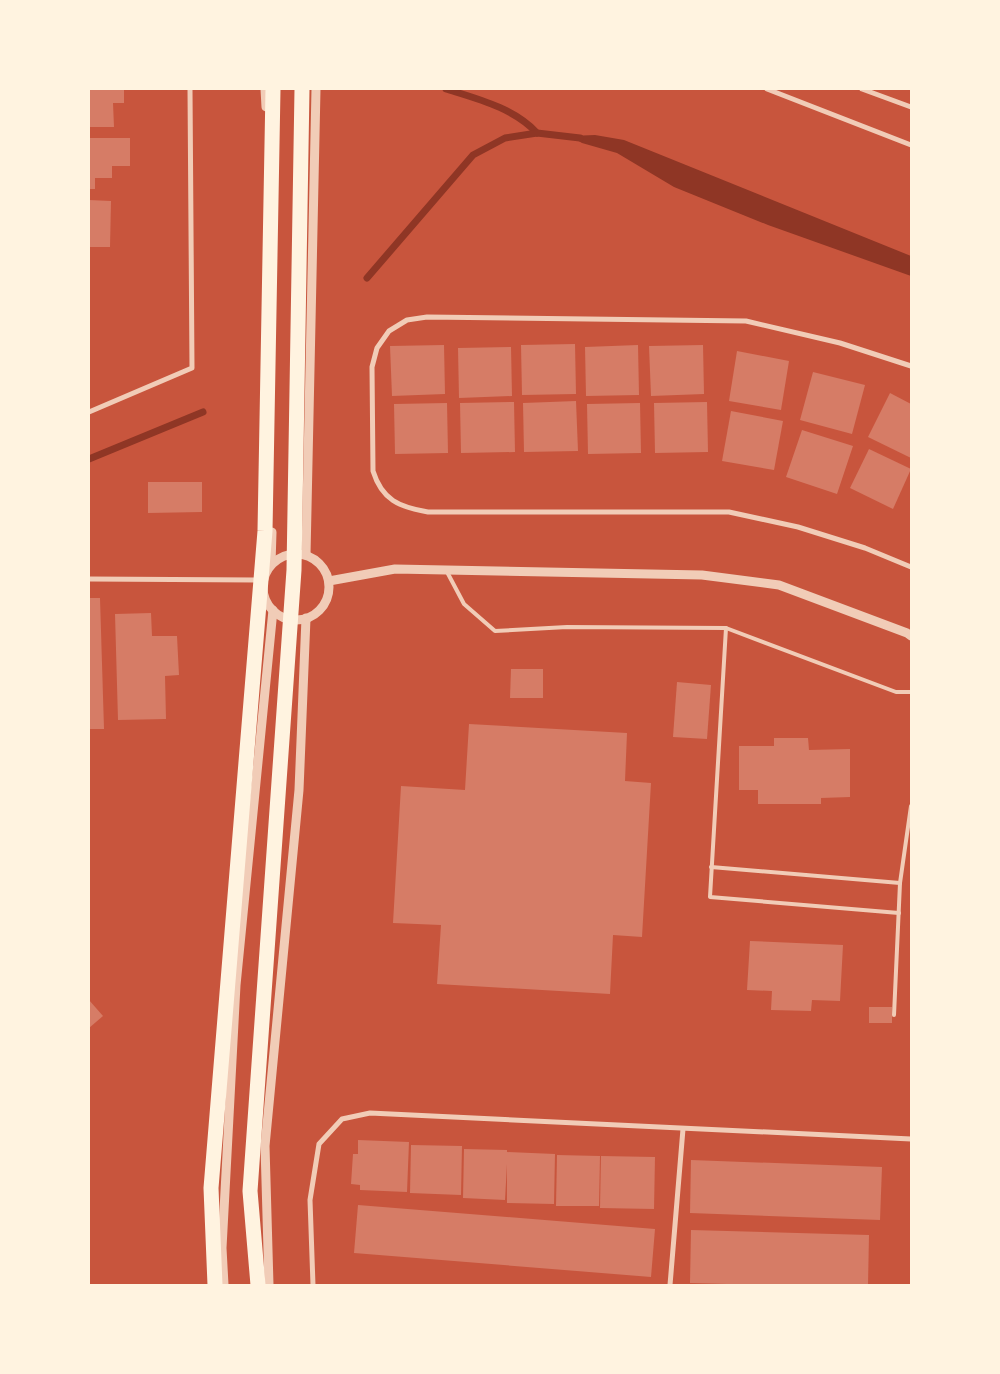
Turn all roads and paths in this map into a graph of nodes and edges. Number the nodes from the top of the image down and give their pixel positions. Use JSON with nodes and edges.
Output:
{"nodes":[{"id":1,"x":190,"y":89,"type":"edge"},
{"id":2,"x":265,"y":89,"type":"edge"},
{"id":3,"x":273,"y":89,"type":"edge"},
{"id":4,"x":302,"y":89,"type":"edge"},
{"id":5,"x":316,"y":89,"type":"edge"},
{"id":6,"x":767,"y":89,"type":"edge"},
{"id":7,"x":862,"y":89,"type":"edge"},
{"id":8,"x":911,"y":107,"type":"edge"},
{"id":9,"x":911,"y":145,"type":"edge"},
{"id":10,"x":911,"y":366,"type":"edge"},
{"id":11,"x":89,"y":412,"type":"edge"},
{"id":12,"x":306,"y":555,"type":"junction"},
{"id":13,"x":271,"y":564,"type":"junction"},
{"id":14,"x":911,"y":567,"type":"edge"},
{"id":15,"x":446,"y":570,"type":"junction"},
{"id":16,"x":89,"y":579,"type":"edge"},
{"id":17,"x":263,"y":580,"type":"junction"},
{"id":18,"x":329,"y":582,"type":"junction"},
{"id":19,"x":273,"y":610,"type":"junction"},
{"id":20,"x":306,"y":618,"type":"junction"},
{"id":21,"x":726,"y":628,"type":"junction"},
{"id":22,"x":911,"y":636,"type":"edge"},
{"id":23,"x":911,"y":692,"type":"edge"},
{"id":24,"x":911,"y":806,"type":"edge"},
{"id":25,"x":711,"y":867,"type":"junction"},
{"id":26,"x":900,"y":883,"type":"junction"},
{"id":27,"x":899,"y":913,"type":"junction"},
{"id":28,"x":894,"y":1015,"type":"dead end"},
{"id":29,"x":683,"y":1129,"type":"junction"},
{"id":30,"x":911,"y":1139,"type":"edge"},
{"id":31,"x":215,"y":1285,"type":"edge"},
{"id":32,"x":224,"y":1285,"type":"edge"},
{"id":33,"x":258,"y":1285,"type":"edge"},
{"id":34,"x":269,"y":1285,"type":"edge"},
{"id":35,"x":314,"y":1285,"type":"edge"},
{"id":36,"x":670,"y":1285,"type":"edge"}],
"edges":[{"from":1,"to":11,"type":"street"},
{"from":2,"to":13,"type":"street"},
{"from":3,"to":31,"type":"highway"},
{"from":4,"to":33,"type":"highway"},
{"from":5,"to":12,"type":"street"},
{"from":6,"to":9,"type":"street"},
{"from":7,"to":8,"type":"street"},
{"from":10,"to":14,"type":"street"},
{"from":12,"to":13,"type":"street"},
{"from":12,"to":18,"type":"street"},
{"from":13,"to":17,"type":"street"},
{"from":15,"to":18,"type":"street"},
{"from":15,"to":21,"type":"lane"},
{"from":15,"to":22,"type":"street"},
{"from":16,"to":17,"type":"street"},
{"from":17,"to":19,"type":"street"},
{"from":18,"to":20,"type":"street"},
{"from":19,"to":20,"type":"street"},
{"from":19,"to":32,"type":"street"},
{"from":20,"to":34,"type":"street"},
{"from":21,"to":23,"type":"lane"},
{"from":21,"to":25,"type":"lane"},
{"from":24,"to":26,"type":"lane"},
{"from":25,"to":26,"type":"lane"},
{"from":25,"to":27,"type":"lane"},
{"from":26,"to":27,"type":"lane"},
{"from":27,"to":28,"type":"lane"},
{"from":29,"to":30,"type":"street"},
{"from":29,"to":35,"type":"street"},
{"from":29,"to":36,"type":"street"}]}
